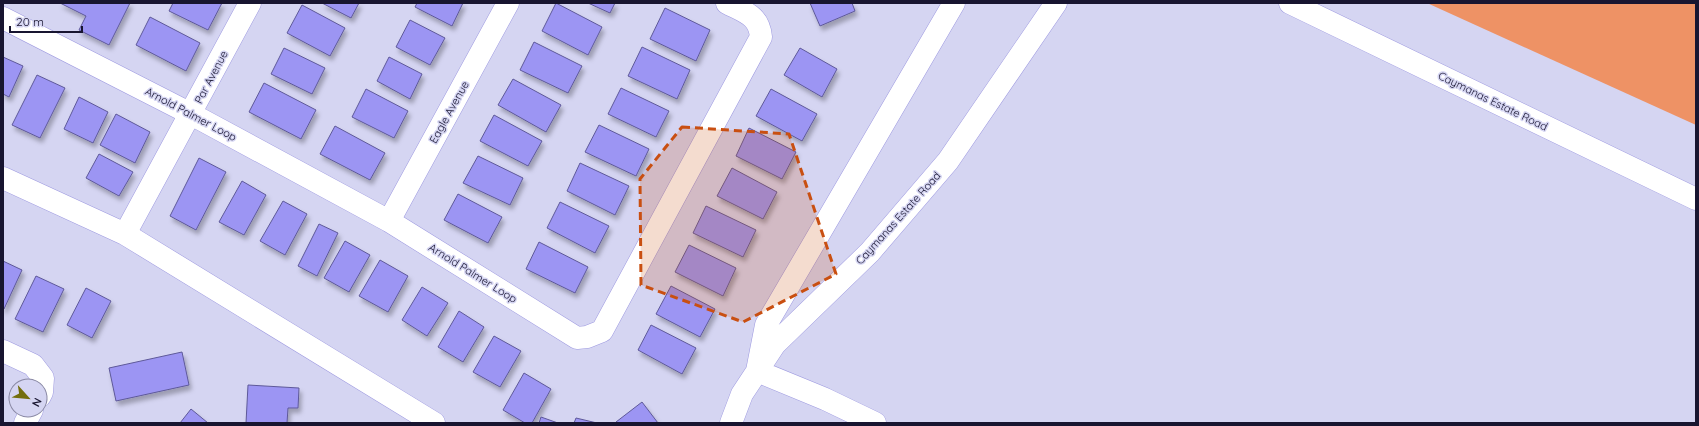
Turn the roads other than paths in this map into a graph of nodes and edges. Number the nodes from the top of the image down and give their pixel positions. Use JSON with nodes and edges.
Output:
{"nodes":[{"id":1,"x":250,"y":3,"type":"edge"},
{"id":2,"x":508,"y":3,"type":"edge"},
{"id":3,"x":727,"y":3,"type":"edge"},
{"id":4,"x":954,"y":3,"type":"edge"},
{"id":5,"x":1056,"y":3,"type":"edge"},
{"id":6,"x":1290,"y":3,"type":"edge"},
{"id":7,"x":3,"y":18,"type":"edge"},
{"id":8,"x":191,"y":114,"type":"junction"},
{"id":9,"x":3,"y":178,"type":"edge"},
{"id":10,"x":1696,"y":199,"type":"edge"},
{"id":11,"x":390,"y":221,"type":"junction"},
{"id":12,"x":125,"y":234,"type":"junction"},
{"id":13,"x":3,"y":351,"type":"edge"},
{"id":14,"x":757,"y":371,"type":"junction"},
{"id":15,"x":43,"y":378,"type":"edge"},
{"id":16,"x":434,"y":423,"type":"edge"},
{"id":17,"x":731,"y":423,"type":"edge"},
{"id":18,"x":876,"y":423,"type":"edge"}],
"edges":[{"from":1,"to":8,"type":"street","name":"Par Avenue"},
{"from":2,"to":11,"type":"street","name":"Eagle Avenue"},
{"from":3,"to":11,"type":"street","name":"Arnold Palmer Loop"},
{"from":4,"to":14,"type":"street"},
{"from":5,"to":14,"type":"street","name":"Caymanas Estate Road"},
{"from":6,"to":10,"type":"street","name":"Caymanas Estate Road"},
{"from":7,"to":8,"type":"street","name":"Arnold Palmer Loop"},
{"from":8,"to":11,"type":"street","name":"Arnold Palmer Loop"},
{"from":8,"to":12,"type":"street","name":"Par Avenue"},
{"from":9,"to":12,"type":"street"},
{"from":12,"to":16,"type":"street"},
{"from":13,"to":15,"type":"street"},
{"from":14,"to":17,"type":"street","name":"Caymanas Estate Road"},
{"from":14,"to":18,"type":"street"}]}
